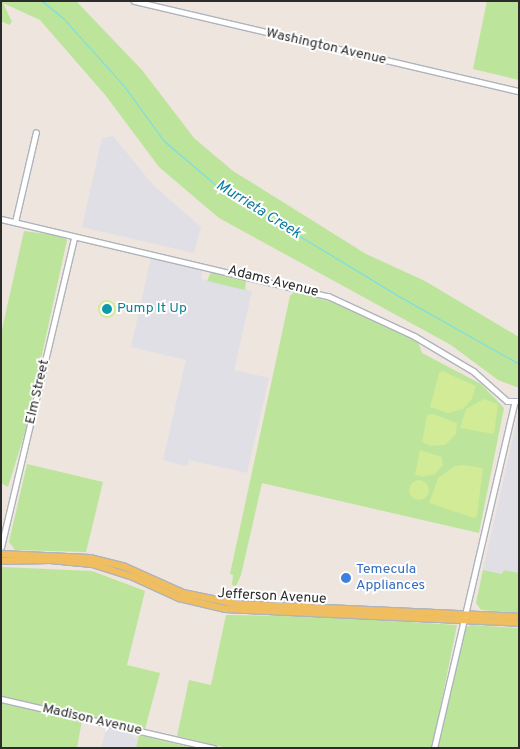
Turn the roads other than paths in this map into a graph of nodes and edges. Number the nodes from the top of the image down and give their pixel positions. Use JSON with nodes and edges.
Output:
{"nodes":[{"id":1,"x":134,"y":1,"type":"edge"},
{"id":2,"x":519,"y":91,"type":"edge"},
{"id":3,"x":36,"y":132,"type":"dead end"},
{"id":4,"x":1,"y":219,"type":"edge"},
{"id":5,"x":15,"y":222,"type":"junction"},
{"id":6,"x":74,"y":237,"type":"junction"},
{"id":7,"x":516,"y":402,"type":"edge"},
{"id":8,"x":1,"y":546,"type":"edge"},
{"id":9,"x":1,"y":554,"type":"edge"},
{"id":10,"x":1,"y":561,"type":"edge"},
{"id":11,"x":92,"y":564,"type":"junction"},
{"id":12,"x":123,"y":566,"type":"junction"},
{"id":13,"x":348,"y":607,"type":"junction"},
{"id":14,"x":316,"y":613,"type":"junction"},
{"id":15,"x":464,"y":617,"type":"junction"},
{"id":16,"x":519,"y":617,"type":"edge"},
{"id":17,"x":519,"y":623,"type":"edge"},
{"id":18,"x":1,"y":699,"type":"edge"},
{"id":19,"x":213,"y":748,"type":"edge"},
{"id":20,"x":434,"y":748,"type":"edge"}],
"edges":[{"from":1,"to":2,"type":"street","name":"Washington Avenue"},
{"from":3,"to":5,"type":"street"},
{"from":4,"to":5,"type":"street","name":"Adams Avenue"},
{"from":5,"to":6,"type":"street","name":"Adams Avenue"},
{"from":6,"to":7,"type":"street","name":"Adams Avenue"},
{"from":6,"to":8,"type":"street","name":"Elm Street"},
{"from":7,"to":15,"type":"street"},
{"from":9,"to":12,"type":"main road","name":"Jefferson Avenue"},
{"from":10,"to":11,"type":"main road","name":"Jefferson Avenue"},
{"from":11,"to":12,"type":"main road"},
{"from":11,"to":14,"type":"main road","name":"Jefferson Avenue"},
{"from":12,"to":13,"type":"main road","name":"Jefferson Avenue"},
{"from":13,"to":14,"type":"main road"},
{"from":13,"to":15,"type":"main road","name":"Jefferson Avenue"},
{"from":14,"to":15,"type":"main road","name":"Jefferson Avenue"},
{"from":15,"to":16,"type":"main road","name":"Jefferson Avenue"},
{"from":15,"to":17,"type":"main road","name":"Jefferson Avenue"},
{"from":15,"to":20,"type":"street"},
{"from":18,"to":19,"type":"street","name":"Madison Avenue"}]}
